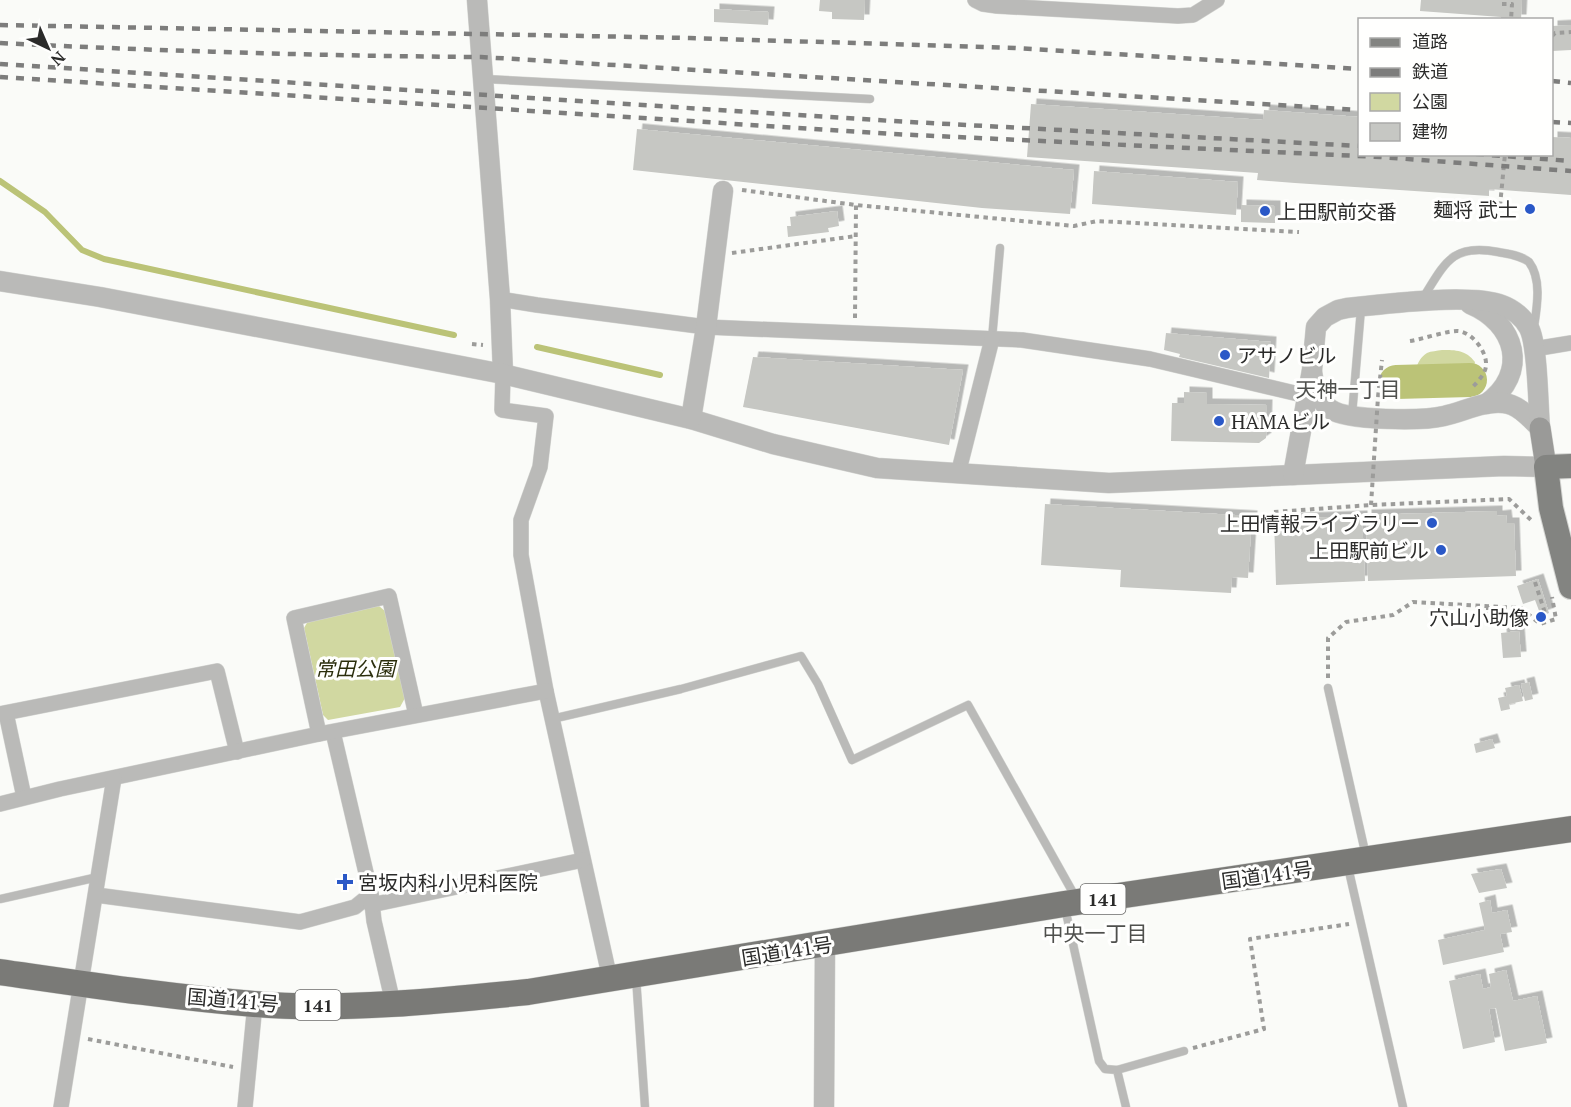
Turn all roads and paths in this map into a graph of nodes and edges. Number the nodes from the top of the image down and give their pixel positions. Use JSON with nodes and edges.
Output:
{"nodes":[{"id":1,"x":477,"y":0,"type":"edge"},
{"id":2,"x":975,"y":0,"type":"edge"},
{"id":3,"x":1217,"y":0,"type":"edge"},
{"id":4,"x":1511,"y":2,"type":"edge"},
{"id":5,"x":1503,"y":4,"type":"dead end"},
{"id":6,"x":1510,"y":18,"type":"edge"},
{"id":7,"x":1571,"y":32,"type":"edge"},
{"id":8,"x":1553,"y":34,"type":"edge"},
{"id":9,"x":483,"y":79,"type":"junction"},
{"id":10,"x":870,"y":99,"type":"dead end"},
{"id":11,"x":1505,"y":156,"type":"edge"},
{"id":12,"x":724,"y":185,"type":"joint"},
{"id":13,"x":856,"y":205,"type":"junction"},
{"id":14,"x":1500,"y":206,"type":"dead end"},
{"id":15,"x":1299,"y":232,"type":"dead end"},
{"id":16,"x":856,"y":236,"type":"junction"},
{"id":17,"x":1000,"y":248,"type":"dead end"},
{"id":18,"x":730,"y":253,"type":"dead end"},
{"id":19,"x":0,"y":281,"type":"edge"},
{"id":20,"x":500,"y":299,"type":"junction"},
{"id":21,"x":1462,"y":300,"type":"junction"},
{"id":22,"x":1420,"y":302,"type":"junction"},
{"id":23,"x":1361,"y":307,"type":"junction"},
{"id":24,"x":706,"y":327,"type":"junction"},
{"id":25,"x":855,"y":333,"type":"junction"},
{"id":26,"x":992,"y":339,"type":"junction"},
{"id":27,"x":1410,"y":341,"type":"dead end"},
{"id":28,"x":1533,"y":342,"type":"junction"},
{"id":29,"x":1571,"y":343,"type":"edge"},
{"id":30,"x":1382,"y":360,"type":"dead end"},
{"id":31,"x":1312,"y":370,"type":"junction"},
{"id":32,"x":503,"y":374,"type":"junction"},
{"id":33,"x":1537,"y":387,"type":"junction"},
{"id":34,"x":1467,"y":393,"type":"dead end"},
{"id":35,"x":1307,"y":396,"type":"junction"},
{"id":36,"x":1486,"y":404,"type":"junction"},
{"id":37,"x":1513,"y":406,"type":"junction"},
{"id":38,"x":1347,"y":414,"type":"junction"},
{"id":39,"x":691,"y":419,"type":"junction"},
{"id":40,"x":1540,"y":428,"type":"junction"},
{"id":41,"x":1297,"y":444,"type":"junction"},
{"id":42,"x":1571,"y":466,"type":"edge"},
{"id":43,"x":1546,"y":467,"type":"junction"},
{"id":44,"x":958,"y":474,"type":"junction"},
{"id":45,"x":1293,"y":475,"type":"junction"},
{"id":46,"x":1371,"y":505,"type":"junction"},
{"id":47,"x":1274,"y":512,"type":"dead end"},
{"id":48,"x":1533,"y":528,"type":"dead end"},
{"id":49,"x":1535,"y":582,"type":"dead end"},
{"id":50,"x":1571,"y":587,"type":"edge"},
{"id":51,"x":1488,"y":606,"type":"junction"},
{"id":52,"x":1545,"y":613,"type":"dead end"},
{"id":53,"x":1556,"y":619,"type":"dead end"},
{"id":54,"x":1472,"y":621,"type":"dead end"},
{"id":55,"x":1328,"y":688,"type":"joint"},
{"id":56,"x":546,"y":691,"type":"junction"},
{"id":57,"x":3,"y":713,"type":"edge"},
{"id":58,"x":416,"y":716,"type":"junction"},
{"id":59,"x":552,"y":719,"type":"junction"},
{"id":60,"x":326,"y":733,"type":"junction"},
{"id":61,"x":237,"y":752,"type":"junction"},
{"id":62,"x":114,"y":778,"type":"junction"},
{"id":63,"x":24,"y":797,"type":"junction"},
{"id":64,"x":0,"y":804,"type":"edge"},
{"id":65,"x":1571,"y":829,"type":"edge"},
{"id":66,"x":583,"y":860,"type":"junction"},
{"id":67,"x":1357,"y":861,"type":"junction"},
{"id":68,"x":99,"y":876,"type":"junction"},
{"id":69,"x":96,"y":895,"type":"junction"},
{"id":70,"x":0,"y":899,"type":"edge"},
{"id":71,"x":371,"y":900,"type":"junction"},
{"id":72,"x":1071,"y":903,"type":"junction"},
{"id":73,"x":1361,"y":922,"type":"junction"},
{"id":74,"x":825,"y":945,"type":"junction"},
{"id":75,"x":0,"y":972,"type":"edge"},
{"id":76,"x":636,"y":974,"type":"junction"},
{"id":77,"x":610,"y":979,"type":"junction"},
{"id":78,"x":81,"y":984,"type":"junction"},
{"id":79,"x":393,"y":1003,"type":"junction"},
{"id":80,"x":255,"y":1004,"type":"junction"},
{"id":81,"x":73,"y":1036,"type":"junction"},
{"id":82,"x":1184,"y":1051,"type":"joint"},
{"id":83,"x":249,"y":1070,"type":"junction"},
{"id":84,"x":1117,"y":1070,"type":"junction"},
{"id":85,"x":61,"y":1107,"type":"edge"},
{"id":86,"x":245,"y":1107,"type":"edge"},
{"id":87,"x":645,"y":1107,"type":"edge"},
{"id":88,"x":824,"y":1107,"type":"edge"},
{"id":89,"x":1126,"y":1107,"type":"edge"},
{"id":90,"x":1403,"y":1107,"type":"edge"}],
"edges":[{"from":1,"to":9,"type":"street"},
{"from":2,"to":3,"type":"street"},
{"from":4,"to":5,"type":"path"},
{"from":4,"to":6,"type":"path"},
{"from":7,"to":8,"type":"path"},
{"from":9,"to":10,"type":"lane"},
{"from":9,"to":20,"type":"street"},
{"from":11,"to":14,"type":"path"},
{"from":12,"to":13,"type":"path"},
{"from":12,"to":24,"type":"street"},
{"from":13,"to":15,"type":"path"},
{"from":13,"to":16,"type":"path"},
{"from":16,"to":18,"type":"path"},
{"from":16,"to":25,"type":"path"},
{"from":17,"to":26,"type":"lane"},
{"from":19,"to":32,"type":"street"},
{"from":20,"to":24,"type":"street"},
{"from":20,"to":32,"type":"street"},
{"from":21,"to":22,"type":"street"},
{"from":21,"to":28,"type":"street"},
{"from":21,"to":36,"type":"street"},
{"from":22,"to":23,"type":"street"},
{"from":22,"to":28,"type":"lane"},
{"from":23,"to":31,"type":"street"},
{"from":23,"to":38,"type":"lane"},
{"from":24,"to":25,"type":"street"},
{"from":24,"to":39,"type":"street"},
{"from":25,"to":26,"type":"street"},
{"from":26,"to":35,"type":"street"},
{"from":26,"to":44,"type":"street"},
{"from":27,"to":34,"type":"path"},
{"from":28,"to":29,"type":"street"},
{"from":28,"to":33,"type":"street"},
{"from":30,"to":46,"type":"path","bridge":true},
{"from":31,"to":35,"type":"street"},
{"from":31,"to":38,"type":"street"},
{"from":32,"to":39,"type":"street"},
{"from":32,"to":56,"type":"street"},
{"from":33,"to":37,"type":"street"},
{"from":33,"to":40,"type":"street"},
{"from":35,"to":41,"type":"street"},
{"from":36,"to":37,"type":"street"},
{"from":36,"to":38,"type":"street"},
{"from":37,"to":40,"type":"street"},
{"from":38,"to":41,"type":"street"},
{"from":39,"to":44,"type":"street"},
{"from":40,"to":43,"type":"main road"},
{"from":41,"to":45,"type":"street"},
{"from":42,"to":43,"type":"main road"},
{"from":43,"to":45,"type":"street"},
{"from":43,"to":50,"type":"main road"},
{"from":44,"to":45,"type":"street"},
{"from":46,"to":47,"type":"path"},
{"from":46,"to":48,"type":"path"},
{"from":49,"to":52,"type":"path"},
{"from":51,"to":53,"type":"path"},
{"from":51,"to":54,"type":"path"},
{"from":51,"to":55,"type":"path"},
{"from":55,"to":67,"type":"lane"},
{"from":56,"to":58,"type":"street"},
{"from":56,"to":59,"type":"street"},
{"from":57,"to":61,"type":"street"},
{"from":57,"to":63,"type":"street"},
{"from":58,"to":60,"type":"street"},
{"from":58,"to":60,"type":"street"},
{"from":59,"to":66,"type":"street"},
{"from":59,"to":72,"type":"lane"},
{"from":60,"to":61,"type":"street"},
{"from":60,"to":71,"type":"street"},
{"from":61,"to":62,"type":"street"},
{"from":62,"to":63,"type":"street"},
{"from":62,"to":68,"type":"street"},
{"from":63,"to":64,"type":"street"},
{"from":65,"to":67,"type":"highway","name":"国道141号","number":"141"},
{"from":66,"to":71,"type":"street"},
{"from":66,"to":77,"type":"street"},
{"from":67,"to":72,"type":"highway","name":"国道141号","number":"141"},
{"from":67,"to":73,"type":"lane"},
{"from":68,"to":69,"type":"street"},
{"from":68,"to":70,"type":"lane"},
{"from":69,"to":71,"type":"street"},
{"from":69,"to":78,"type":"street"},
{"from":71,"to":79,"type":"street"},
{"from":72,"to":74,"type":"highway","name":"国道141号","number":"141"},
{"from":72,"to":84,"type":"lane"},
{"from":73,"to":82,"type":"path"},
{"from":73,"to":90,"type":"lane"},
{"from":74,"to":76,"type":"highway","name":"国道141号","number":"141"},
{"from":74,"to":88,"type":"street"},
{"from":75,"to":78,"type":"highway","name":"国道141号","number":"141"},
{"from":76,"to":77,"type":"highway","name":"国道141号","number":"141"},
{"from":76,"to":87,"type":"lane"},
{"from":77,"to":79,"type":"highway","name":"国道141号","number":"141"},
{"from":78,"to":80,"type":"highway","name":"国道141号","number":"141"},
{"from":78,"to":81,"type":"street"},
{"from":79,"to":80,"type":"highway","name":"国道141号","number":"141"},
{"from":80,"to":83,"type":"street"},
{"from":81,"to":83,"type":"path"},
{"from":81,"to":85,"type":"street"},
{"from":82,"to":84,"type":"lane"},
{"from":83,"to":86,"type":"street"},
{"from":84,"to":89,"type":"lane"}]}
